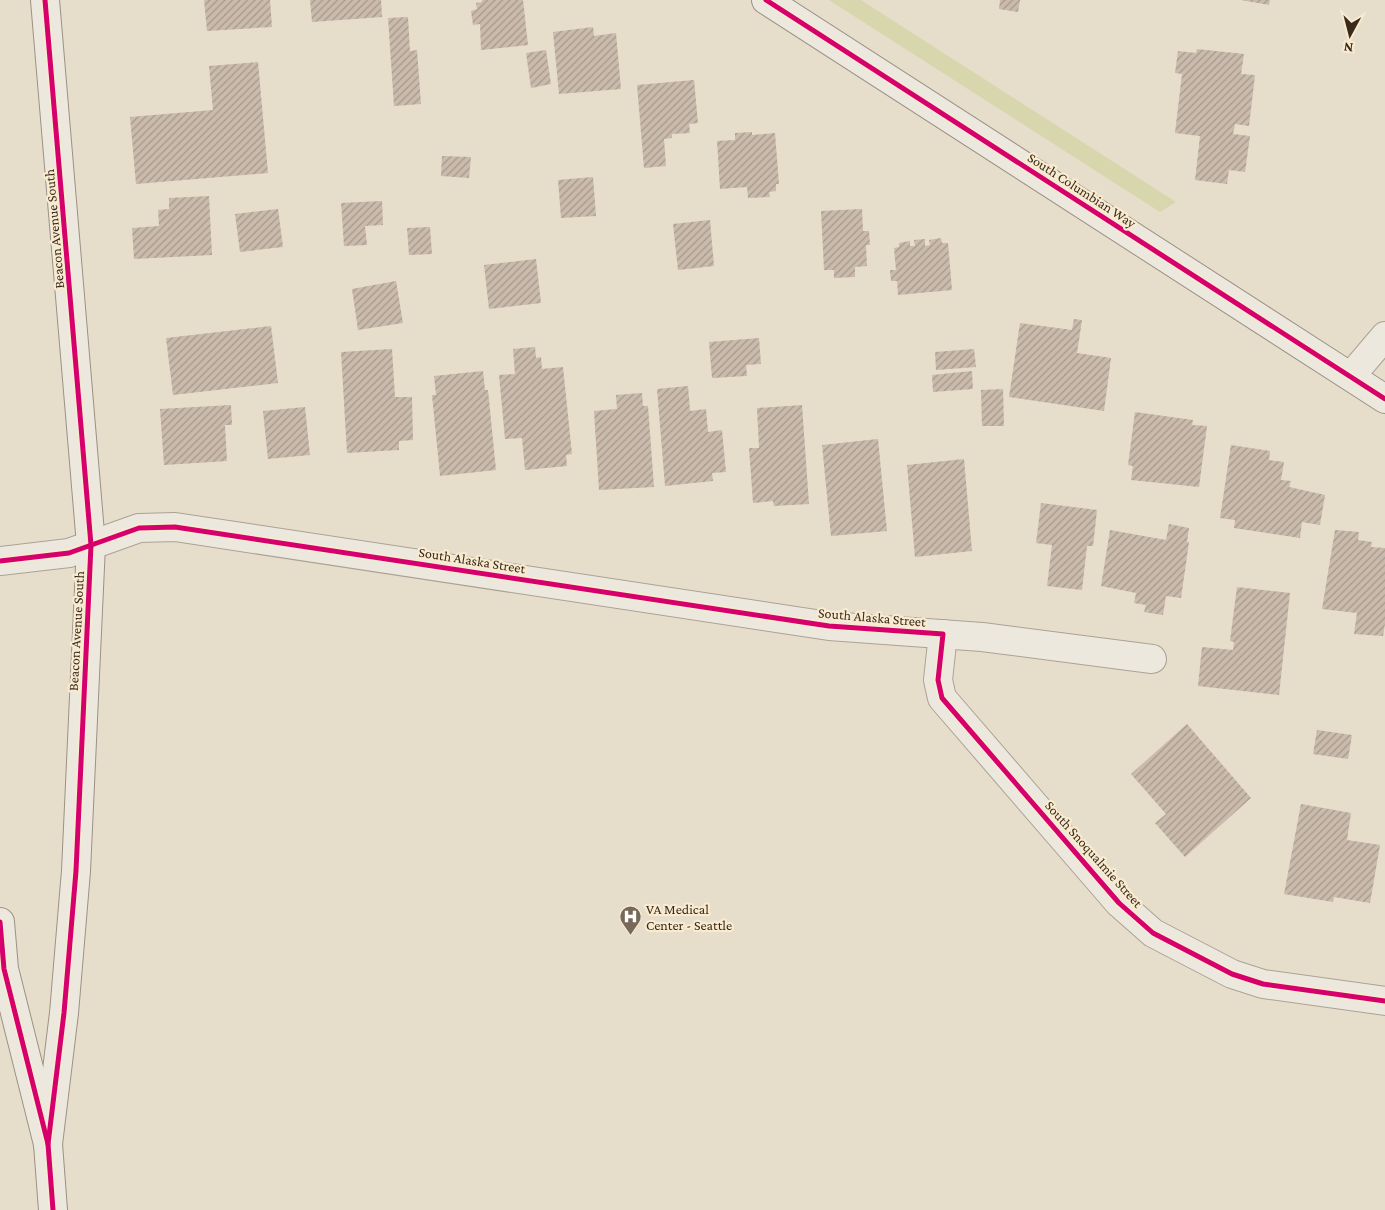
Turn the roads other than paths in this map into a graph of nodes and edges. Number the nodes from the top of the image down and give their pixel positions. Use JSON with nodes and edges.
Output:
{"nodes":[{"id":1,"x":45,"y":0,"type":"edge"},
{"id":2,"x":766,"y":0,"type":"edge"},
{"id":3,"x":1385,"y":336,"type":"edge"},
{"id":4,"x":1351,"y":376,"type":"junction"},
{"id":5,"x":1385,"y":399,"type":"edge"},
{"id":6,"x":91,"y":545,"type":"junction"},
{"id":7,"x":0,"y":561,"type":"edge"},
{"id":8,"x":943,"y":634,"type":"junction"},
{"id":9,"x":1152,"y":659,"type":"dead end"},
{"id":10,"x":0,"y":922,"type":"edge"},
{"id":11,"x":1385,"y":1001,"type":"edge"},
{"id":12,"x":48,"y":1144,"type":"junction"},
{"id":13,"x":53,"y":1210,"type":"edge"}],
"edges":[{"from":1,"to":6,"type":"main road","name":"Beacon Avenue South"},
{"from":2,"to":4,"type":"main road","name":"South Columbian Way"},
{"from":3,"to":4,"type":"main road"},
{"from":4,"to":5,"type":"main road","name":"South Columbian Way"},
{"from":6,"to":7,"type":"main road","name":"South Alaska Street"},
{"from":6,"to":8,"type":"main road","name":"South Alaska Street"},
{"from":6,"to":12,"type":"main road","name":"Beacon Avenue South"},
{"from":8,"to":9,"type":"main road","name":"South Alaska Street"},
{"from":8,"to":11,"type":"main road","name":"South Snoqualmie Street"},
{"from":10,"to":12,"type":"main road","name":"Beacon Avenue South"},
{"from":12,"to":13,"type":"main road","name":"Beacon Avenue South"}]}
